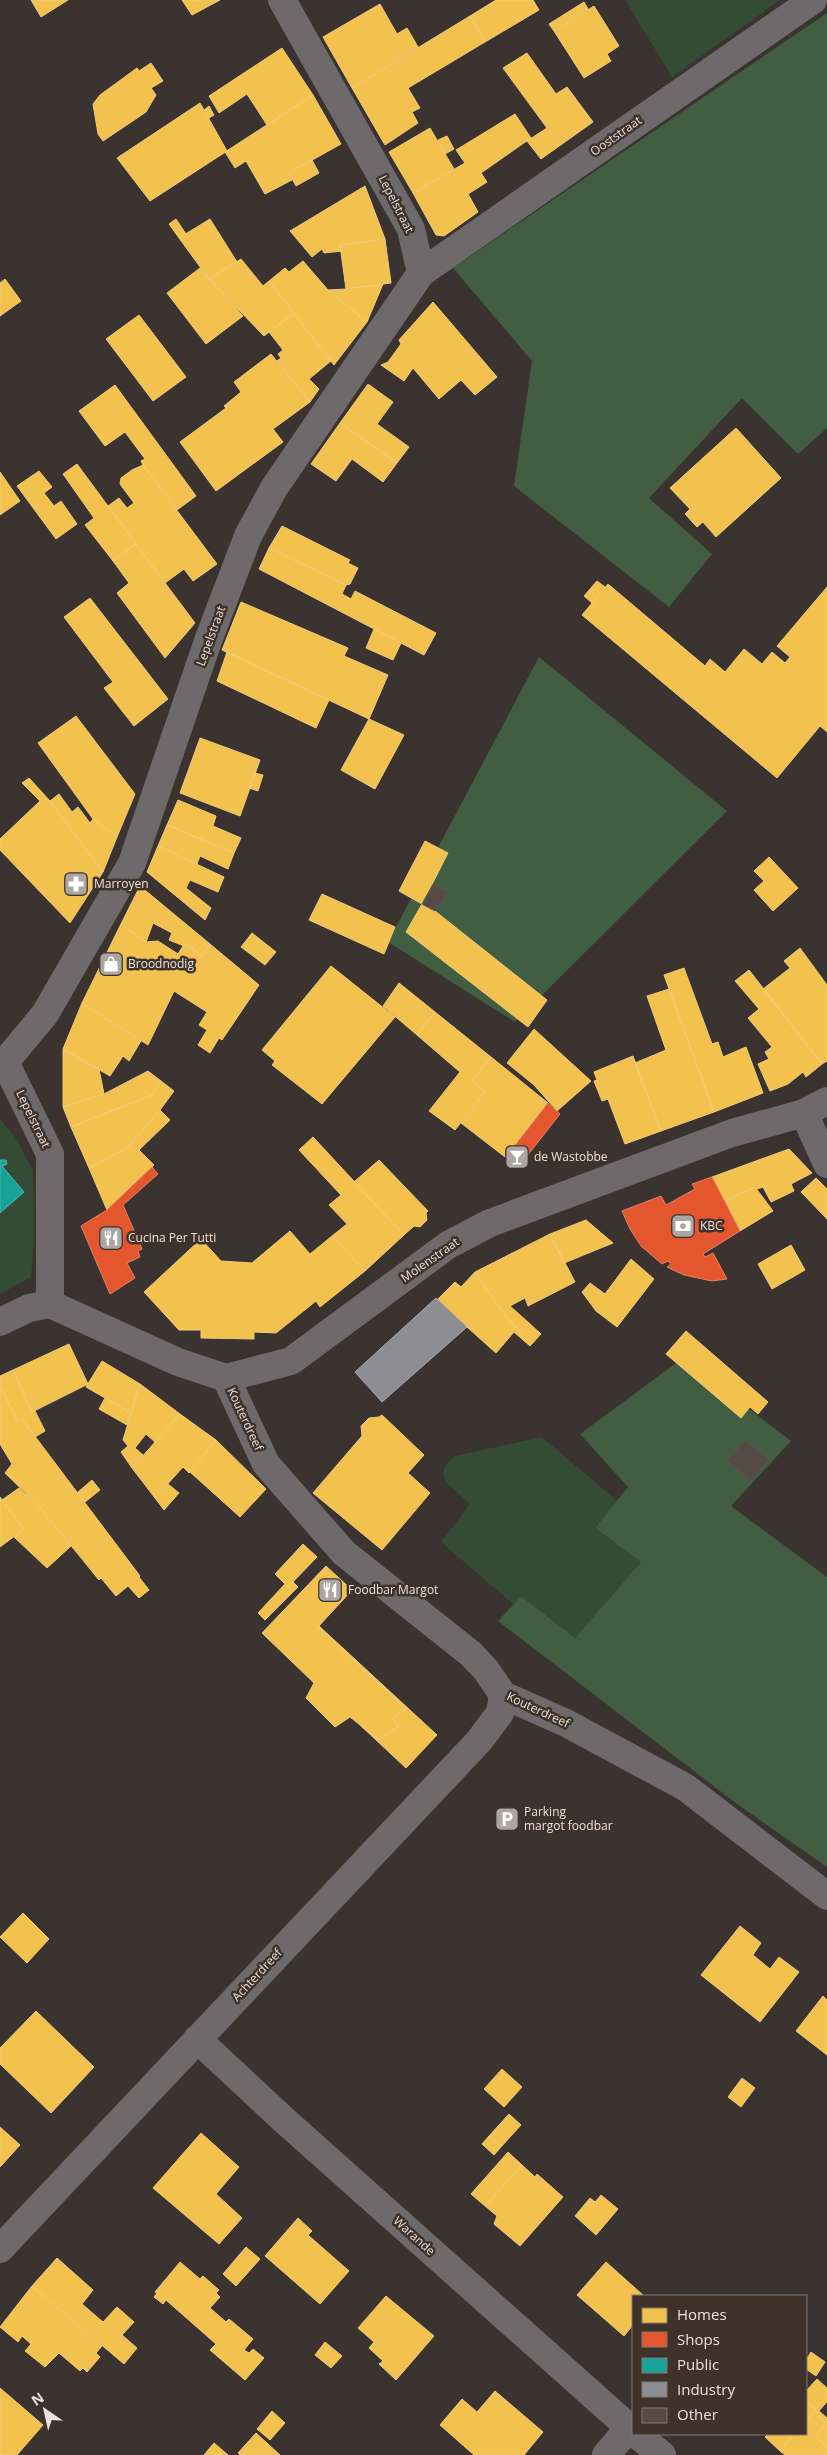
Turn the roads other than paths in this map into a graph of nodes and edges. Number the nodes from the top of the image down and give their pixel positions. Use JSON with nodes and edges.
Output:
{"nodes":[{"id":1,"x":282,"y":0,"type":"edge"},
{"id":2,"x":813,"y":0,"type":"edge"},
{"id":3,"x":421,"y":273,"type":"junction"},
{"id":4,"x":3,"y":1063,"type":"edge"},
{"id":5,"x":816,"y":1107,"type":"edge"},
{"id":6,"x":827,"y":1164,"type":"edge"},
{"id":7,"x":50,"y":1304,"type":"junction"},
{"id":8,"x":0,"y":1322,"type":"edge"},
{"id":9,"x":226,"y":1378,"type":"junction"},
{"id":10,"x":503,"y":1695,"type":"junction"},
{"id":11,"x":827,"y":1896,"type":"edge"},
{"id":12,"x":197,"y":2039,"type":"junction"},
{"id":13,"x":0,"y":2249,"type":"edge"},
{"id":14,"x":632,"y":2430,"type":"edge"},
{"id":15,"x":632,"y":2432,"type":"edge"},
{"id":16,"x":638,"y":2435,"type":"edge"},
{"id":17,"x":606,"y":2455,"type":"edge"},
{"id":18,"x":662,"y":2455,"type":"edge"}],
"edges":[{"from":1,"to":3,"type":"street","name":"Lepelstraat"},
{"from":2,"to":3,"type":"street","name":"Ooststraat"},
{"from":3,"to":4,"type":"street","name":"Lepelstraat"},
{"from":4,"to":7,"type":"street","name":"Lepelstraat"},
{"from":5,"to":6,"type":"street"},
{"from":5,"to":9,"type":"street","name":"Molenstraat"},
{"from":7,"to":8,"type":"street"},
{"from":7,"to":9,"type":"street"},
{"from":9,"to":10,"type":"street","name":"Kouterdreef"},
{"from":10,"to":11,"type":"street","name":"Kouterdreef"},
{"from":10,"to":12,"type":"street","name":"Achterdreef"},
{"from":12,"to":13,"type":"street","name":"Achterdreef"},
{"from":12,"to":14,"type":"street","name":"Warande"},
{"from":15,"to":17,"type":"street"},
{"from":16,"to":18,"type":"street","name":"Warande"}]}
